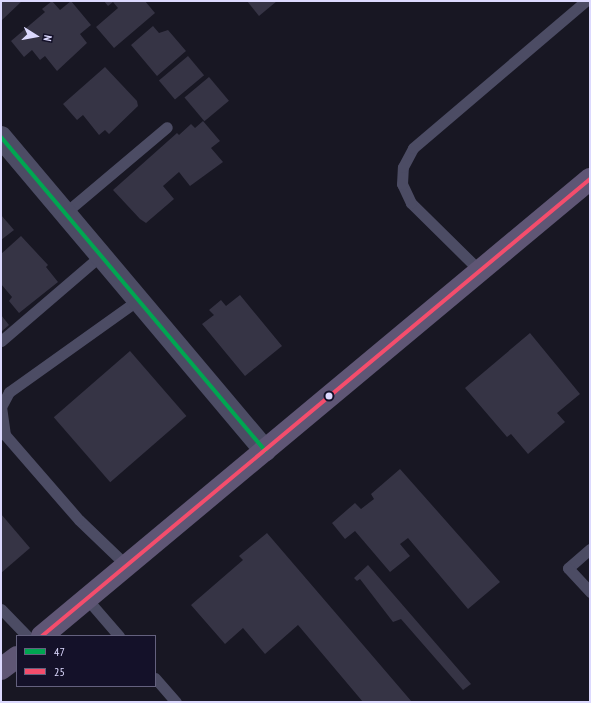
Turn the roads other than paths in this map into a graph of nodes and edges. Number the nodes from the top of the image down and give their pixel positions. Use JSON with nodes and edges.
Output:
{"nodes":[{"id":1,"x":586,"y":1,"type":"edge"},
{"id":2,"x":167,"y":127,"type":"dead end"},
{"id":3,"x":2,"y":138,"type":"edge"},
{"id":4,"x":590,"y":179,"type":"edge"},
{"id":5,"x":65,"y":213,"type":"junction"},
{"id":6,"x":100,"y":256,"type":"junction"},
{"id":7,"x":480,"y":271,"type":"junction"},
{"id":8,"x":138,"y":300,"type":"junction"},
{"id":9,"x":1,"y":341,"type":"edge"},
{"id":10,"x":265,"y":451,"type":"junction"},
{"id":11,"x":590,"y":549,"type":"edge"},
{"id":12,"x":127,"y":566,"type":"junction"},
{"id":13,"x":590,"y":592,"type":"edge"},
{"id":14,"x":87,"y":599,"type":"junction"},
{"id":15,"x":1,"y":608,"type":"edge"},
{"id":16,"x":26,"y":635,"type":"edge"},
{"id":17,"x":43,"y":635,"type":"edge"},
{"id":18,"x":118,"y":635,"type":"edge"},
{"id":19,"x":16,"y":658,"type":"edge"},
{"id":20,"x":1,"y":669,"type":"edge"},
{"id":21,"x":156,"y":679,"type":"edge"},
{"id":22,"x":176,"y":702,"type":"edge"}],
"edges":[{"from":1,"to":7,"type":"lane"},
{"from":2,"to":5,"type":"lane"},
{"from":3,"to":5,"type":"street"},
{"from":4,"to":7,"type":"main road"},
{"from":5,"to":6,"type":"street"},
{"from":6,"to":8,"type":"street"},
{"from":6,"to":9,"type":"lane"},
{"from":7,"to":10,"type":"main road"},
{"from":8,"to":10,"type":"street"},
{"from":8,"to":12,"type":"lane"},
{"from":10,"to":12,"type":"main road"},
{"from":11,"to":13,"type":"lane"},
{"from":12,"to":14,"type":"main road"},
{"from":14,"to":17,"type":"main road"},
{"from":14,"to":18,"type":"lane"},
{"from":15,"to":16,"type":"lane"},
{"from":19,"to":20,"type":"main road"},
{"from":21,"to":22,"type":"lane"}]}
